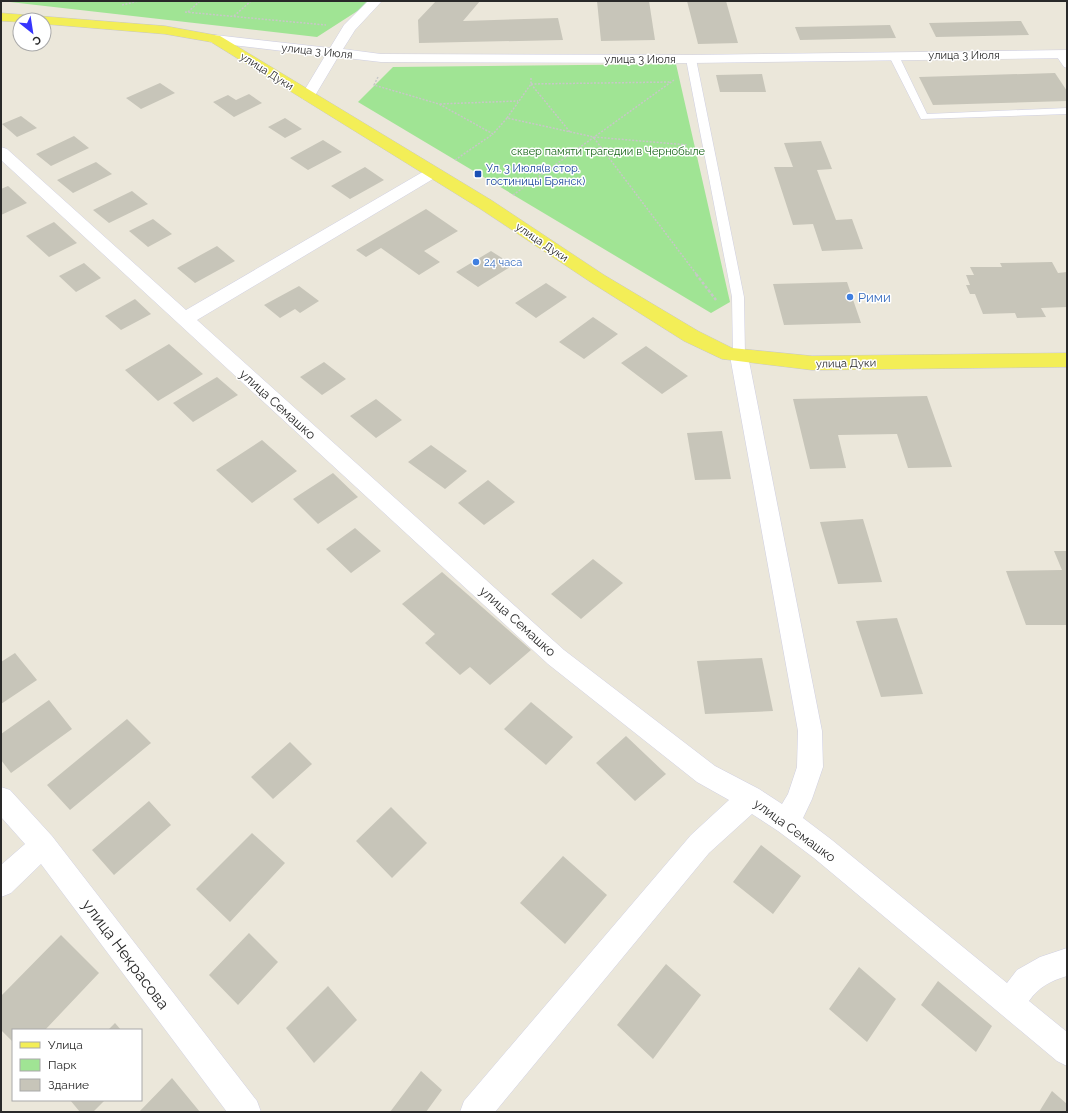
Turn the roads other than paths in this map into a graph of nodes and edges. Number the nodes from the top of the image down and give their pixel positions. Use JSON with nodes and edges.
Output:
{"nodes":[{"id":1,"x":375,"y":1,"type":"edge"},
{"id":2,"x":1,"y":17,"type":"edge"},
{"id":3,"x":12,"y":18,"type":"edge"},
{"id":4,"x":52,"y":21,"type":"edge"},
{"id":5,"x":215,"y":39,"type":"junction"},
{"id":6,"x":333,"y":53,"type":"junction"},
{"id":7,"x":894,"y":56,"type":"junction"},
{"id":8,"x":1065,"y":58,"type":"edge"},
{"id":9,"x":692,"y":63,"type":"junction"},
{"id":10,"x":308,"y":96,"type":"junction"},
{"id":11,"x":1067,"y":111,"type":"edge"},
{"id":12,"x":1,"y":152,"type":"edge"},
{"id":13,"x":432,"y":173,"type":"junction"},
{"id":14,"x":184,"y":319,"type":"junction"},
{"id":15,"x":739,"y":356,"type":"junction"},
{"id":16,"x":1067,"y":360,"type":"edge"},
{"id":17,"x":750,"y":798,"type":"junction"},
{"id":18,"x":1,"y":800,"type":"edge"},
{"id":19,"x":787,"y":822,"type":"junction"},
{"id":20,"x":43,"y":845,"type":"junction"},
{"id":21,"x":1,"y":883,"type":"edge"},
{"id":22,"x":1067,"y":962,"type":"edge"},
{"id":23,"x":1009,"y":1003,"type":"junction"},
{"id":24,"x":1067,"y":1051,"type":"edge"},
{"id":25,"x":246,"y":1112,"type":"edge"},
{"id":26,"x":476,"y":1112,"type":"edge"}],
"edges":[{"from":1,"to":6,"type":"street"},
{"from":2,"to":3,"type":"main road","name":"улица Дуки"},
{"from":4,"to":5,"type":"main road","name":"улица Дуки"},
{"from":5,"to":6,"type":"street","name":"улица 3 Июля"},
{"from":5,"to":10,"type":"main road","name":"улица Дуки"},
{"from":6,"to":9,"type":"street","name":"улица 3 Июля"},
{"from":6,"to":10,"type":"street"},
{"from":7,"to":8,"type":"street","name":"улица 3 Июля"},
{"from":7,"to":9,"type":"street","name":"улица 3 Июля"},
{"from":7,"to":11,"type":"lane"},
{"from":9,"to":15,"type":"lane"},
{"from":10,"to":13,"type":"main road","name":"улица Дуки"},
{"from":12,"to":14,"type":"street","name":"улица Семашко"},
{"from":13,"to":14,"type":"street"},
{"from":13,"to":15,"type":"main road","name":"улица Дуки"},
{"from":14,"to":17,"type":"street","name":"улица Семашко"},
{"from":15,"to":16,"type":"main road","name":"улица Дуки"},
{"from":15,"to":19,"type":"street"},
{"from":17,"to":19,"type":"street","name":"улица Семашко"},
{"from":17,"to":26,"type":"street"},
{"from":18,"to":20,"type":"street","name":"улица Некрасова"},
{"from":19,"to":23,"type":"street","name":"улица Семашко"},
{"from":20,"to":21,"type":"street"},
{"from":20,"to":25,"type":"street","name":"улица Некрасова"},
{"from":22,"to":23,"type":"street"},
{"from":23,"to":24,"type":"street","name":"улица Семашко"}]}
